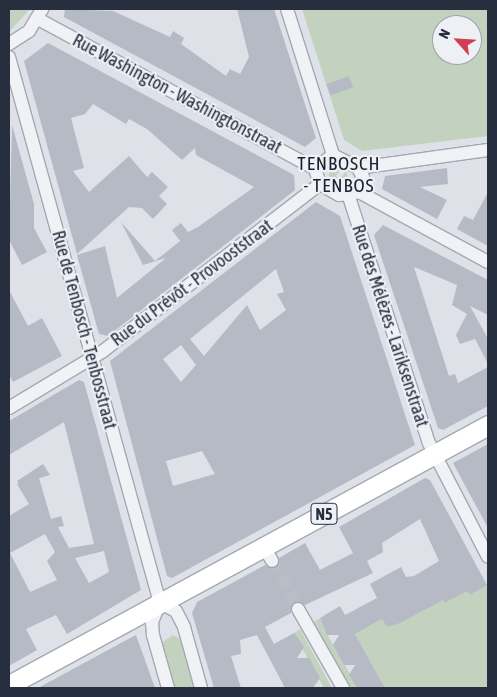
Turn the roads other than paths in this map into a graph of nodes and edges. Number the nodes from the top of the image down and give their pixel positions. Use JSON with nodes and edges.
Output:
{"nodes":[{"id":1,"x":287,"y":9,"type":"edge"},
{"id":2,"x":40,"y":14,"type":"edge"},
{"id":3,"x":9,"y":44,"type":"edge"},
{"id":4,"x":9,"y":57,"type":"edge"},
{"id":5,"x":488,"y":150,"type":"edge"},
{"id":6,"x":333,"y":155,"type":"junction"},
{"id":7,"x":358,"y":168,"type":"junction"},
{"id":8,"x":315,"y":169,"type":"junction"},
{"id":9,"x":320,"y":184,"type":"junction"},
{"id":10,"x":354,"y":194,"type":"junction"},
{"id":11,"x":488,"y":262,"type":"edge"},
{"id":12,"x":92,"y":359,"type":"junction"},
{"id":13,"x":9,"y":408,"type":"edge"},
{"id":14,"x":488,"y":425,"type":"edge"},
{"id":15,"x":434,"y":455,"type":"junction"},
{"id":16,"x":488,"y":557,"type":"edge"},
{"id":17,"x":160,"y":603,"type":"junction"},
{"id":18,"x":298,"y":609,"type":"tunnel mouth"},
{"id":19,"x":9,"y":685,"type":"edge"},
{"id":20,"x":168,"y":688,"type":"edge"},
{"id":21,"x":201,"y":688,"type":"edge"},
{"id":22,"x":343,"y":688,"type":"edge"}],
"edges":[{"from":1,"to":6,"type":"street"},
{"from":2,"to":3,"type":"street"},
{"from":2,"to":8,"type":"street","name":"Rue Washington - Washingtonstraat"},
{"from":4,"to":12,"type":"street","name":"Rue de Tenbosch - Tenbosstraat"},
{"from":5,"to":7,"type":"street"},
{"from":6,"to":7,"type":"street"},
{"from":6,"to":8,"type":"street"},
{"from":7,"to":10,"type":"street","name":"Rue des Mélèzes - Lariksenstraat"},
{"from":8,"to":9,"type":"street"},
{"from":9,"to":10,"type":"street"},
{"from":9,"to":12,"type":"street","name":"Rue du Prévôt - Provooststraat"},
{"from":10,"to":11,"type":"street"},
{"from":10,"to":15,"type":"street","name":"Rue des Mélèzes - Lariksenstraat"},
{"from":12,"to":13,"type":"street","name":"Rue du Prévôt - Provooststraat"},
{"from":12,"to":17,"type":"street","name":"Rue de Tenbosch - Tenbosstraat"},
{"from":14,"to":15,"type":"main road","number":"N5"},
{"from":15,"to":16,"type":"street","name":"Rue des Mélèzes - Lariksenstraat"},
{"from":15,"to":17,"type":"main road","number":"N5"},
{"from":17,"to":19,"type":"main road","number":"N5"},
{"from":17,"to":20,"type":"street"},
{"from":17,"to":21,"type":"street"},
{"from":18,"to":22,"type":"street"}]}
